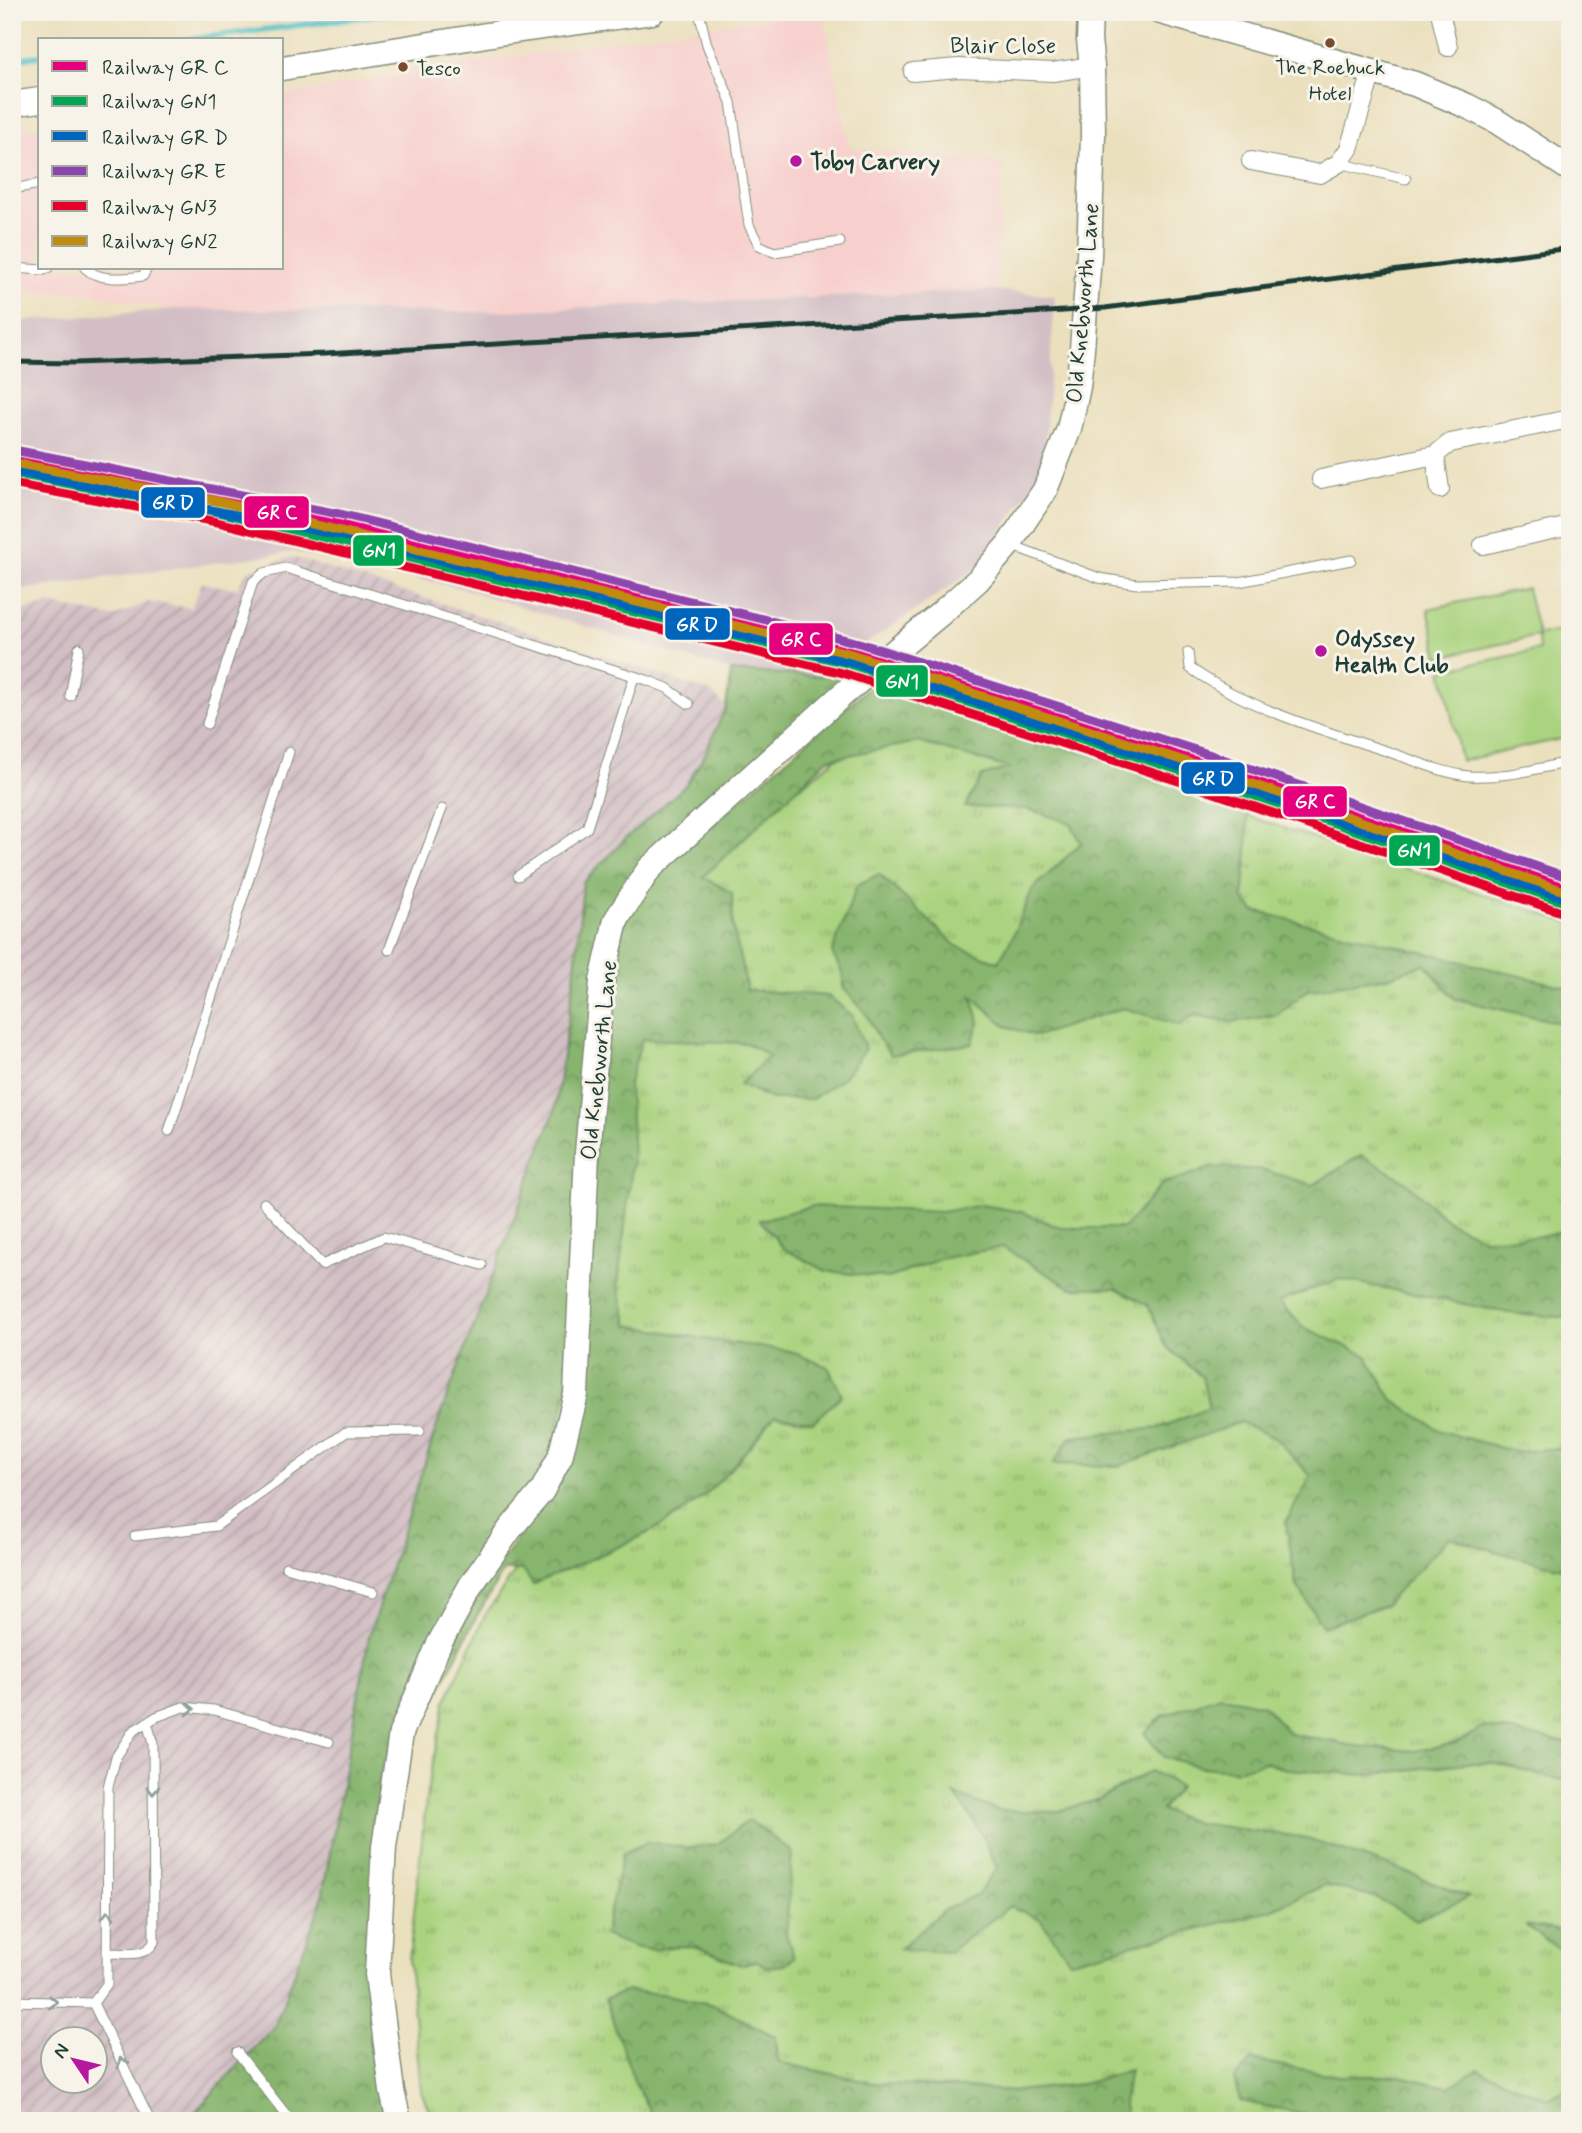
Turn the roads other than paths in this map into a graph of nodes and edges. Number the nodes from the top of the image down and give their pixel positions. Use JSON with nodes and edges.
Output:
{"nodes":[{"id":1,"x":653,"y":12,"type":"edge"},
{"id":2,"x":699,"y":12,"type":"edge"},
{"id":3,"x":1090,"y":12,"type":"edge"},
{"id":4,"x":1161,"y":12,"type":"edge"},
{"id":5,"x":1443,"y":13,"type":"edge"},
{"id":6,"x":1448,"y":47,"type":"dead end"},
{"id":7,"x":1092,"y":66,"type":"junction"},
{"id":8,"x":284,"y":68,"type":"edge"},
{"id":9,"x":913,"y":72,"type":"dead end"},
{"id":10,"x":1372,"y":72,"type":"junction"},
{"id":11,"x":38,"y":100,"type":"edge"},
{"id":12,"x":12,"y":104,"type":"edge"},
{"id":13,"x":1251,"y":161,"type":"dead end"},
{"id":14,"x":1339,"y":163,"type":"junction"},
{"id":15,"x":1570,"y":169,"type":"edge"},
{"id":16,"x":1406,"y":179,"type":"dead end"},
{"id":17,"x":38,"y":184,"type":"edge"},
{"id":18,"x":12,"y":189,"type":"edge"},
{"id":19,"x":840,"y":242,"type":"dead end"},
{"id":20,"x":12,"y":268,"type":"edge"},
{"id":21,"x":38,"y":270,"type":"edge"},
{"id":22,"x":87,"y":270,"type":"edge"},
{"id":23,"x":146,"y":270,"type":"edge"},
{"id":24,"x":1570,"y":419,"type":"edge"},
{"id":25,"x":1435,"y":455,"type":"junction"},
{"id":26,"x":1321,"y":479,"type":"dead end"},
{"id":27,"x":1440,"y":489,"type":"dead end"},
{"id":28,"x":1570,"y":526,"type":"edge"},
{"id":29,"x":1009,"y":544,"type":"junction"},
{"id":30,"x":1483,"y":545,"type":"dead end"},
{"id":31,"x":1352,"y":560,"type":"dead end"},
{"id":32,"x":79,"y":648,"type":"dead end"},
{"id":33,"x":1188,"y":652,"type":"dead end"},
{"id":34,"x":634,"y":677,"type":"junction"},
{"id":35,"x":70,"y":696,"type":"dead end"},
{"id":36,"x":689,"y":704,"type":"dead end"},
{"id":37,"x":207,"y":724,"type":"dead end"},
{"id":38,"x":289,"y":752,"type":"dead end"},
{"id":39,"x":1570,"y":762,"type":"edge"},
{"id":40,"x":442,"y":809,"type":"dead end"},
{"id":41,"x":518,"y":876,"type":"dead end"},
{"id":42,"x":389,"y":950,"type":"dead end"},
{"id":43,"x":169,"y":1131,"type":"dead end"},
{"id":44,"x":264,"y":1203,"type":"dead end"},
{"id":45,"x":482,"y":1265,"type":"dead end"},
{"id":46,"x":420,"y":1431,"type":"dead end"},
{"id":47,"x":135,"y":1536,"type":"dead end"},
{"id":48,"x":286,"y":1567,"type":"dead end"},
{"id":49,"x":373,"y":1592,"type":"dead end"},
{"id":50,"x":146,"y":1723,"type":"junction"},
{"id":51,"x":329,"y":1742,"type":"dead end"},
{"id":52,"x":108,"y":1953,"type":"junction"},
{"id":53,"x":12,"y":2001,"type":"edge"},
{"id":54,"x":93,"y":2003,"type":"junction"},
{"id":55,"x":237,"y":2052,"type":"dead end"},
{"id":56,"x":150,"y":2121,"type":"edge"},
{"id":57,"x":291,"y":2121,"type":"edge"},
{"id":58,"x":398,"y":2121,"type":"edge"}],
"edges":[{"from":1,"to":8,"type":"street"},
{"from":2,"to":19,"type":"lane"},
{"from":3,"to":7,"type":"street","name":"Old Knebworth Lane"},
{"from":4,"to":10,"type":"street"},
{"from":5,"to":6,"type":"street"},
{"from":7,"to":9,"type":"street","name":"Blair Close"},
{"from":7,"to":29,"type":"street","name":"Old Knebworth Lane"},
{"from":10,"to":14,"type":"street"},
{"from":10,"to":15,"type":"street"},
{"from":11,"to":12,"type":"street"},
{"from":13,"to":14,"type":"street"},
{"from":14,"to":16,"type":"lane"},
{"from":17,"to":18,"type":"lane"},
{"from":20,"to":21,"type":"lane"},
{"from":22,"to":23,"type":"lane"},
{"from":24,"to":25,"type":"street"},
{"from":25,"to":26,"type":"street"},
{"from":25,"to":27,"type":"street"},
{"from":28,"to":30,"type":"street"},
{"from":29,"to":31,"type":"lane"},
{"from":29,"to":58,"type":"street","name":"Old Knebworth Lane"},
{"from":32,"to":35,"type":"lane"},
{"from":33,"to":39,"type":"lane"},
{"from":34,"to":36,"type":"lane"},
{"from":34,"to":37,"type":"lane"},
{"from":34,"to":41,"type":"lane"},
{"from":38,"to":43,"type":"lane"},
{"from":40,"to":42,"type":"lane"},
{"from":44,"to":45,"type":"lane"},
{"from":46,"to":47,"type":"lane"},
{"from":48,"to":49,"type":"lane"},
{"from":50,"to":51,"type":"lane","one_way":true},
{"from":52,"to":50,"type":"lane","one_way":true},
{"from":50,"to":52,"type":"lane","one_way":true},
{"from":52,"to":54,"type":"lane"},
{"from":53,"to":54,"type":"lane","one_way":true},
{"from":56,"to":54,"type":"lane","one_way":true},
{"from":55,"to":57,"type":"lane"}]}
